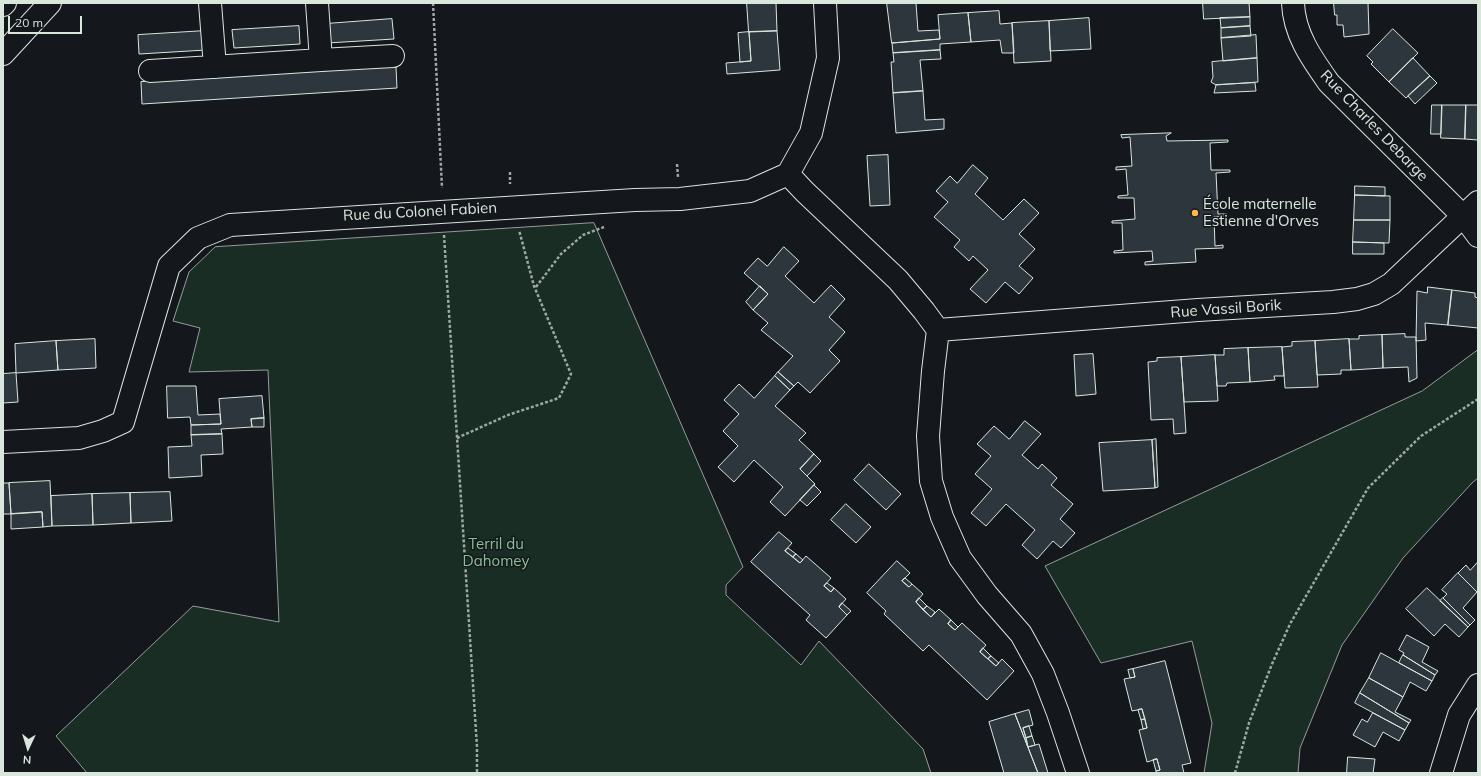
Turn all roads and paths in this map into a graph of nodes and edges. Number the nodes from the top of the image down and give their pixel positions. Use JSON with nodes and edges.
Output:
{"nodes":[{"id":1,"x":5,"y":3,"type":"edge"},
{"id":2,"x":50,"y":3,"type":"edge"},
{"id":3,"x":210,"y":3,"type":"edge"},
{"id":4,"x":317,"y":3,"type":"edge"},
{"id":5,"x":433,"y":3,"type":"edge"},
{"id":6,"x":825,"y":3,"type":"edge"},
{"id":7,"x":1292,"y":3,"type":"edge"},
{"id":8,"x":3,"y":5,"type":"edge"},
{"id":9,"x":3,"y":54,"type":"edge"},
{"id":10,"x":393,"y":56,"type":"dead end"},
{"id":11,"x":321,"y":60,"type":"junction"},
{"id":12,"x":214,"y":67,"type":"junction"},
{"id":13,"x":150,"y":71,"type":"dead end"},
{"id":14,"x":788,"y":174,"type":"junction"},
{"id":15,"x":512,"y":207,"type":"junction"},
{"id":16,"x":1471,"y":209,"type":"edge"},
{"id":17,"x":443,"y":211,"type":"junction"},
{"id":18,"x":605,"y":227,"type":"dead end"},
{"id":19,"x":1478,"y":236,"type":"edge"},
{"id":20,"x":535,"y":288,"type":"junction"},
{"id":21,"x":938,"y":330,"type":"junction"},
{"id":22,"x":1478,"y":399,"type":"edge"},
{"id":23,"x":457,"y":438,"type":"junction"},
{"id":24,"x":3,"y":442,"type":"edge"},
{"id":25,"x":1478,"y":685,"type":"edge"},
{"id":26,"x":477,"y":773,"type":"edge"},
{"id":27,"x":1078,"y":773,"type":"edge"},
{"id":28,"x":1235,"y":773,"type":"edge"},
{"id":29,"x":1441,"y":773,"type":"edge"}],
"edges":[{"from":1,"to":8,"type":"street"},
{"from":2,"to":9,"type":"street"},
{"from":3,"to":12,"type":"street"},
{"from":4,"to":11,"type":"street"},
{"from":5,"to":17,"type":"path"},
{"from":6,"to":14,"type":"street"},
{"from":7,"to":16,"type":"street","name":"Rue Charles Debarge"},
{"from":10,"to":11,"type":"street"},
{"from":11,"to":12,"type":"street"},
{"from":12,"to":13,"type":"street"},
{"from":14,"to":15,"type":"street","name":"Rue du Colonel Fabien"},
{"from":14,"to":21,"type":"street"},
{"from":15,"to":17,"type":"street","name":"Rue du Colonel Fabien"},
{"from":15,"to":20,"type":"path"},
{"from":16,"to":19,"type":"street","name":"Rue Charles Debarge"},
{"from":16,"to":21,"type":"street","name":"Rue Vassil Borik"},
{"from":17,"to":23,"type":"path"},
{"from":17,"to":24,"type":"street","name":"Rue du Colonel Fabien"},
{"from":18,"to":20,"type":"path"},
{"from":20,"to":23,"type":"path"},
{"from":21,"to":27,"type":"street"},
{"from":22,"to":28,"type":"path"},
{"from":23,"to":26,"type":"path"},
{"from":25,"to":29,"type":"street"}]}
